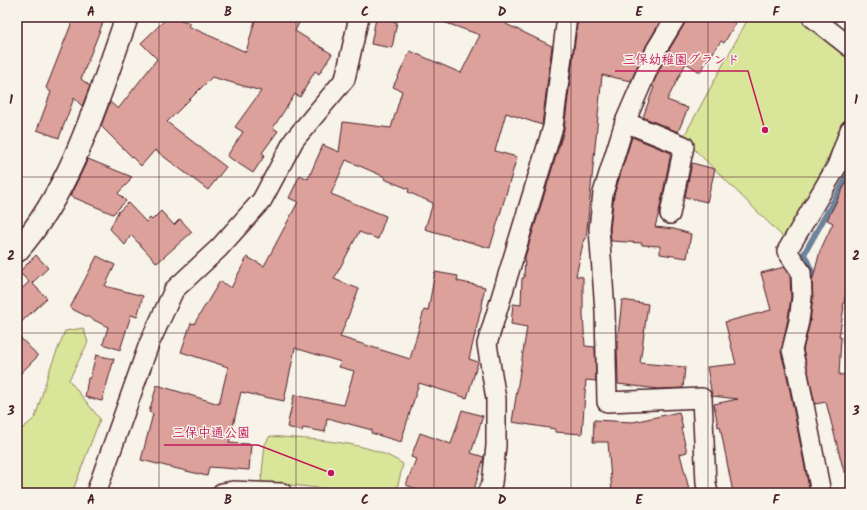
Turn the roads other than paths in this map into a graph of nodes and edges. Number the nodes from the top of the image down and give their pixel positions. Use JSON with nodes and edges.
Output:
{"nodes":[{"id":1,"x":127,"y":17,"type":"edge"},
{"id":2,"x":359,"y":17,"type":"edge"},
{"id":3,"x":567,"y":17,"type":"edge"},
{"id":4,"x":676,"y":17,"type":"edge"},
{"id":5,"x":812,"y":17,"type":"edge"},
{"id":6,"x":850,"y":47,"type":"edge"},
{"id":7,"x":625,"y":122,"type":"junction"},
{"id":8,"x":850,"y":130,"type":"edge"},
{"id":9,"x":670,"y":214,"type":"dead end"},
{"id":10,"x":17,"y":251,"type":"edge"},
{"id":11,"x":96,"y":493,"type":"edge"},
{"id":12,"x":222,"y":493,"type":"edge"},
{"id":13,"x":282,"y":493,"type":"edge"},
{"id":14,"x":487,"y":493,"type":"edge"},
{"id":15,"x":708,"y":493,"type":"edge"},
{"id":16,"x":821,"y":493,"type":"edge"}],
"edges":[{"from":1,"to":10,"type":"street"},
{"from":2,"to":11,"type":"street"},
{"from":3,"to":14,"type":"street"},
{"from":4,"to":7,"type":"street"},
{"from":5,"to":6,"type":"street"},
{"from":7,"to":9,"type":"street"},
{"from":7,"to":15,"type":"street"},
{"from":8,"to":16,"type":"street"},
{"from":12,"to":13,"type":"street"}]}
